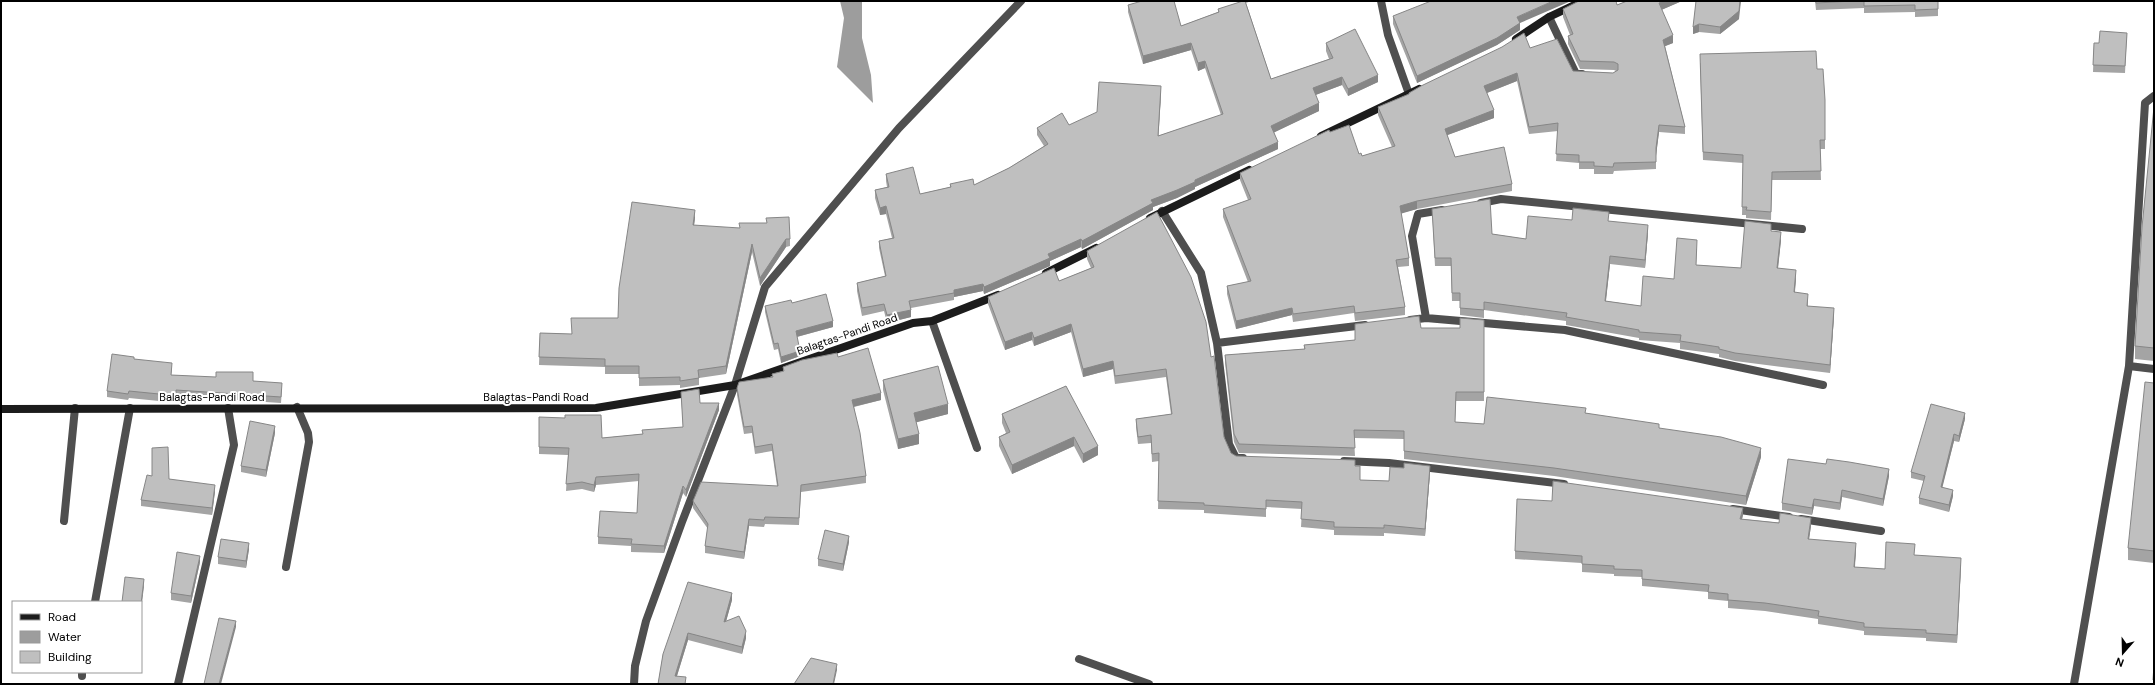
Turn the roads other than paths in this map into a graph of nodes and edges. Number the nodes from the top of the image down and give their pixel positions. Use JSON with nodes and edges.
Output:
{"nodes":[{"id":1,"x":1021,"y":1,"type":"edge"},
{"id":2,"x":1381,"y":1,"type":"edge"},
{"id":3,"x":1583,"y":1,"type":"edge"},
{"id":4,"x":1549,"y":17,"type":"junction"},
{"id":5,"x":1506,"y":46,"type":"edge"},
{"id":6,"x":1591,"y":75,"type":"edge"},
{"id":7,"x":1430,"y":84,"type":"edge"},
{"id":8,"x":1409,"y":94,"type":"junction"},
{"id":9,"x":2154,"y":96,"type":"edge"},
{"id":10,"x":1310,"y":141,"type":"edge"},
{"id":11,"x":1253,"y":168,"type":"edge"},
{"id":12,"x":1471,"y":205,"type":"edge"},
{"id":13,"x":1448,"y":209,"type":"edge"},
{"id":14,"x":1162,"y":211,"type":"junction"},
{"id":15,"x":1141,"y":223,"type":"edge"},
{"id":16,"x":1802,"y":229,"type":"dead end"},
{"id":17,"x":1107,"y":241,"type":"edge"},
{"id":18,"x":1039,"y":276,"type":"edge"},
{"id":19,"x":1005,"y":292,"type":"edge"},
{"id":20,"x":1426,"y":318,"type":"junction"},
{"id":21,"x":932,"y":321,"type":"junction"},
{"id":22,"x":1403,"y":321,"type":"edge"},
{"id":23,"x":1372,"y":324,"type":"edge"},
{"id":24,"x":1217,"y":343,"type":"junction"},
{"id":25,"x":2129,"y":366,"type":"junction"},
{"id":26,"x":2154,"y":369,"type":"edge"},
{"id":27,"x":735,"y":385,"type":"junction"},
{"id":28,"x":1823,"y":385,"type":"dead end"},
{"id":29,"x":297,"y":407,"type":"junction"},
{"id":30,"x":75,"y":408,"type":"junction"},
{"id":31,"x":130,"y":408,"type":"junction"},
{"id":32,"x":228,"y":408,"type":"junction"},
{"id":33,"x":1,"y":409,"type":"edge"},
{"id":34,"x":977,"y":448,"type":"dead end"},
{"id":35,"x":1252,"y":458,"type":"edge"},
{"id":36,"x":1336,"y":461,"type":"edge"},
{"id":37,"x":1576,"y":485,"type":"edge"},
{"id":38,"x":1722,"y":507,"type":"edge"},
{"id":39,"x":64,"y":521,"type":"dead end"},
{"id":40,"x":1881,"y":532,"type":"dead end"},
{"id":41,"x":286,"y":567,"type":"dead end"},
{"id":42,"x":95,"y":601,"type":"edge"},
{"id":43,"x":1079,"y":659,"type":"dead end"},
{"id":44,"x":178,"y":684,"type":"edge"},
{"id":45,"x":634,"y":684,"type":"edge"},
{"id":46,"x":1148,"y":684,"type":"edge"},
{"id":47,"x":2074,"y":684,"type":"edge"}],
"edges":[{"from":1,"to":27,"type":"street"},
{"from":2,"to":8,"type":"street"},
{"from":3,"to":4,"type":"main road"},
{"from":4,"to":5,"type":"main road"},
{"from":4,"to":6,"type":"street"},
{"from":7,"to":8,"type":"main road"},
{"from":8,"to":10,"type":"main road"},
{"from":9,"to":25,"type":"street"},
{"from":11,"to":14,"type":"main road"},
{"from":12,"to":16,"type":"street"},
{"from":13,"to":20,"type":"street"},
{"from":14,"to":15,"type":"main road"},
{"from":14,"to":24,"type":"street"},
{"from":17,"to":18,"type":"main road"},
{"from":19,"to":21,"type":"main road","name":"Balagtas-Pandi Road"},
{"from":20,"to":22,"type":"street"},
{"from":20,"to":28,"type":"street"},
{"from":21,"to":27,"type":"main road","name":"Balagtas-Pandi Road"},
{"from":21,"to":34,"type":"street"},
{"from":23,"to":24,"type":"street"},
{"from":24,"to":35,"type":"street"},
{"from":25,"to":26,"type":"street"},
{"from":25,"to":47,"type":"street"},
{"from":27,"to":29,"type":"main road","name":"Balagtas-Pandi Road"},
{"from":27,"to":45,"type":"street"},
{"from":29,"to":32,"type":"main road","name":"Balagtas-Pandi Road"},
{"from":29,"to":41,"type":"street"},
{"from":30,"to":31,"type":"main road","name":"Balagtas-Pandi Road"},
{"from":30,"to":33,"type":"main road","name":"Balagtas-Pandi Road"},
{"from":30,"to":39,"type":"street"},
{"from":31,"to":32,"type":"main road","name":"Balagtas-Pandi Road"},
{"from":31,"to":42,"type":"street"},
{"from":32,"to":44,"type":"street"},
{"from":36,"to":37,"type":"street"},
{"from":38,"to":40,"type":"street"},
{"from":43,"to":46,"type":"street"}]}
